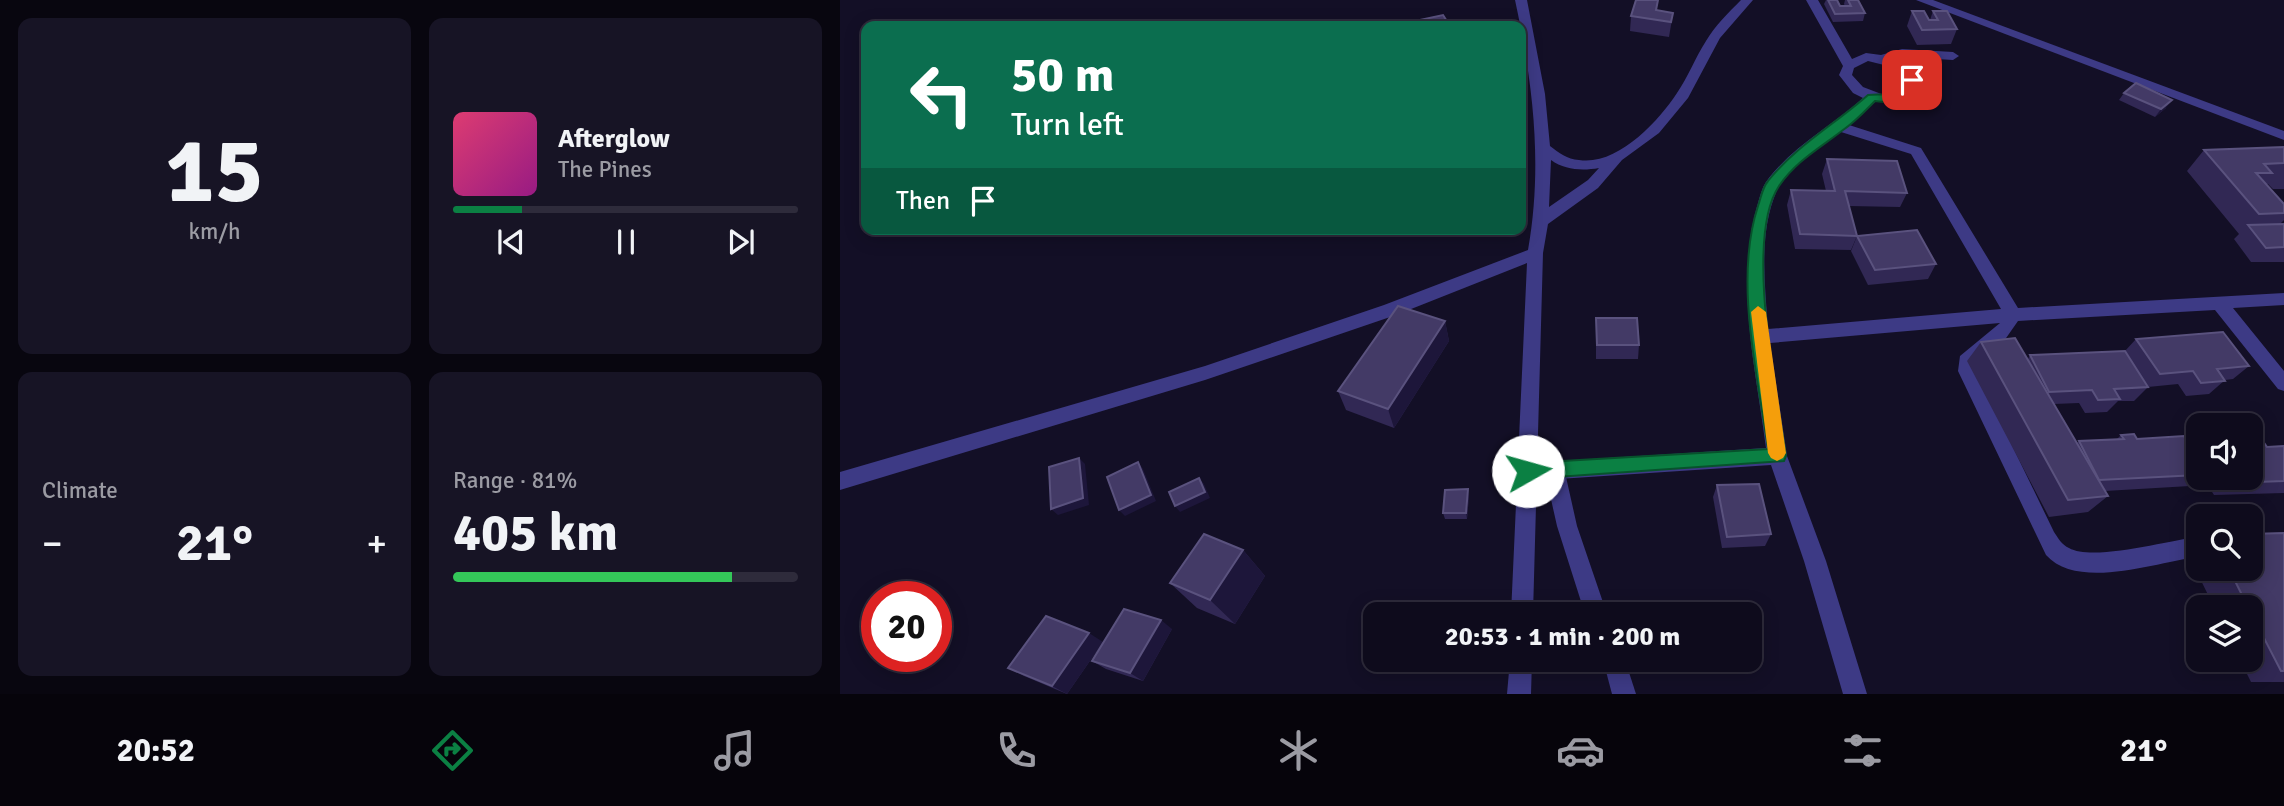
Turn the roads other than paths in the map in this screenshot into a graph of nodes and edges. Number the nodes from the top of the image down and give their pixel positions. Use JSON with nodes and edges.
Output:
{"nodes":[{"id":1,"x":1521,"y":0,"type":"edge"},
{"id":2,"x":1747,"y":0,"type":"edge"},
{"id":3,"x":1812,"y":0,"type":"edge"},
{"id":4,"x":1922,"y":0,"type":"edge"},
{"id":5,"x":1526,"y":21,"type":"edge"},
{"id":6,"x":1526,"y":21,"type":"edge"},
{"id":7,"x":1953,"y":56,"type":"dead end"},
{"id":8,"x":1882,"y":59,"type":"junction"},
{"id":9,"x":1849,"y":66,"type":"junction"},
{"id":10,"x":1873,"y":97,"type":"junction"},
{"id":11,"x":1839,"y":127,"type":"junction"},
{"id":12,"x":2284,"y":135,"type":"edge"},
{"id":13,"x":1544,"y":149,"type":"junction"},
{"id":14,"x":1616,"y":158,"type":"junction"},
{"id":15,"x":1542,"y":220,"type":"junction"},
{"id":16,"x":1535,"y":253,"type":"junction"},
{"id":17,"x":2284,"y":299,"type":"edge"},
{"id":18,"x":2220,"y":304,"type":"junction"},
{"id":19,"x":2013,"y":315,"type":"junction"},
{"id":20,"x":1760,"y":337,"type":"junction"},
{"id":21,"x":2284,"y":384,"type":"edge"},
{"id":22,"x":1777,"y":456,"type":"junction"},
{"id":23,"x":1554,"y":468,"type":"junction"},
{"id":24,"x":1528,"y":471,"type":"junction"},
{"id":25,"x":840,"y":481,"type":"edge"},
{"id":26,"x":2186,"y":549,"type":"edge"},
{"id":27,"x":1523,"y":602,"type":"edge"},
{"id":28,"x":1592,"y":602,"type":"edge"},
{"id":29,"x":1520,"y":672,"type":"edge"},
{"id":30,"x":1618,"y":672,"type":"edge"},
{"id":31,"x":1519,"y":694,"type":"edge"},
{"id":32,"x":1625,"y":694,"type":"edge"},
{"id":33,"x":1855,"y":694,"type":"edge"}],
"edges":[{"from":1,"to":6,"type":"street"},
{"from":2,"to":14,"type":"street"},
{"from":3,"to":9,"type":"street"},
{"from":4,"to":12,"type":"street"},
{"from":5,"to":13,"type":"street"},
{"from":7,"to":8,"type":"street"},
{"from":8,"to":9,"type":"street"},
{"from":8,"to":10,"type":"street"},
{"from":9,"to":10,"type":"street"},
{"from":10,"to":11,"type":"street"},
{"from":11,"to":19,"type":"street"},
{"from":11,"to":20,"type":"street"},
{"from":13,"to":14,"type":"street"},
{"from":13,"to":15,"type":"street"},
{"from":14,"to":15,"type":"street"},
{"from":15,"to":16,"type":"street"},
{"from":16,"to":24,"type":"street"},
{"from":16,"to":25,"type":"street"},
{"from":17,"to":18,"type":"street"},
{"from":18,"to":19,"type":"street"},
{"from":18,"to":21,"type":"street"},
{"from":19,"to":20,"type":"street"},
{"from":19,"to":26,"type":"street"},
{"from":20,"to":22,"type":"street"},
{"from":22,"to":23,"type":"street"},
{"from":22,"to":33,"type":"street"},
{"from":23,"to":24,"type":"street"},
{"from":23,"to":28,"type":"street"},
{"from":24,"to":27,"type":"street"},
{"from":29,"to":31,"type":"street"},
{"from":30,"to":32,"type":"street"}]}
